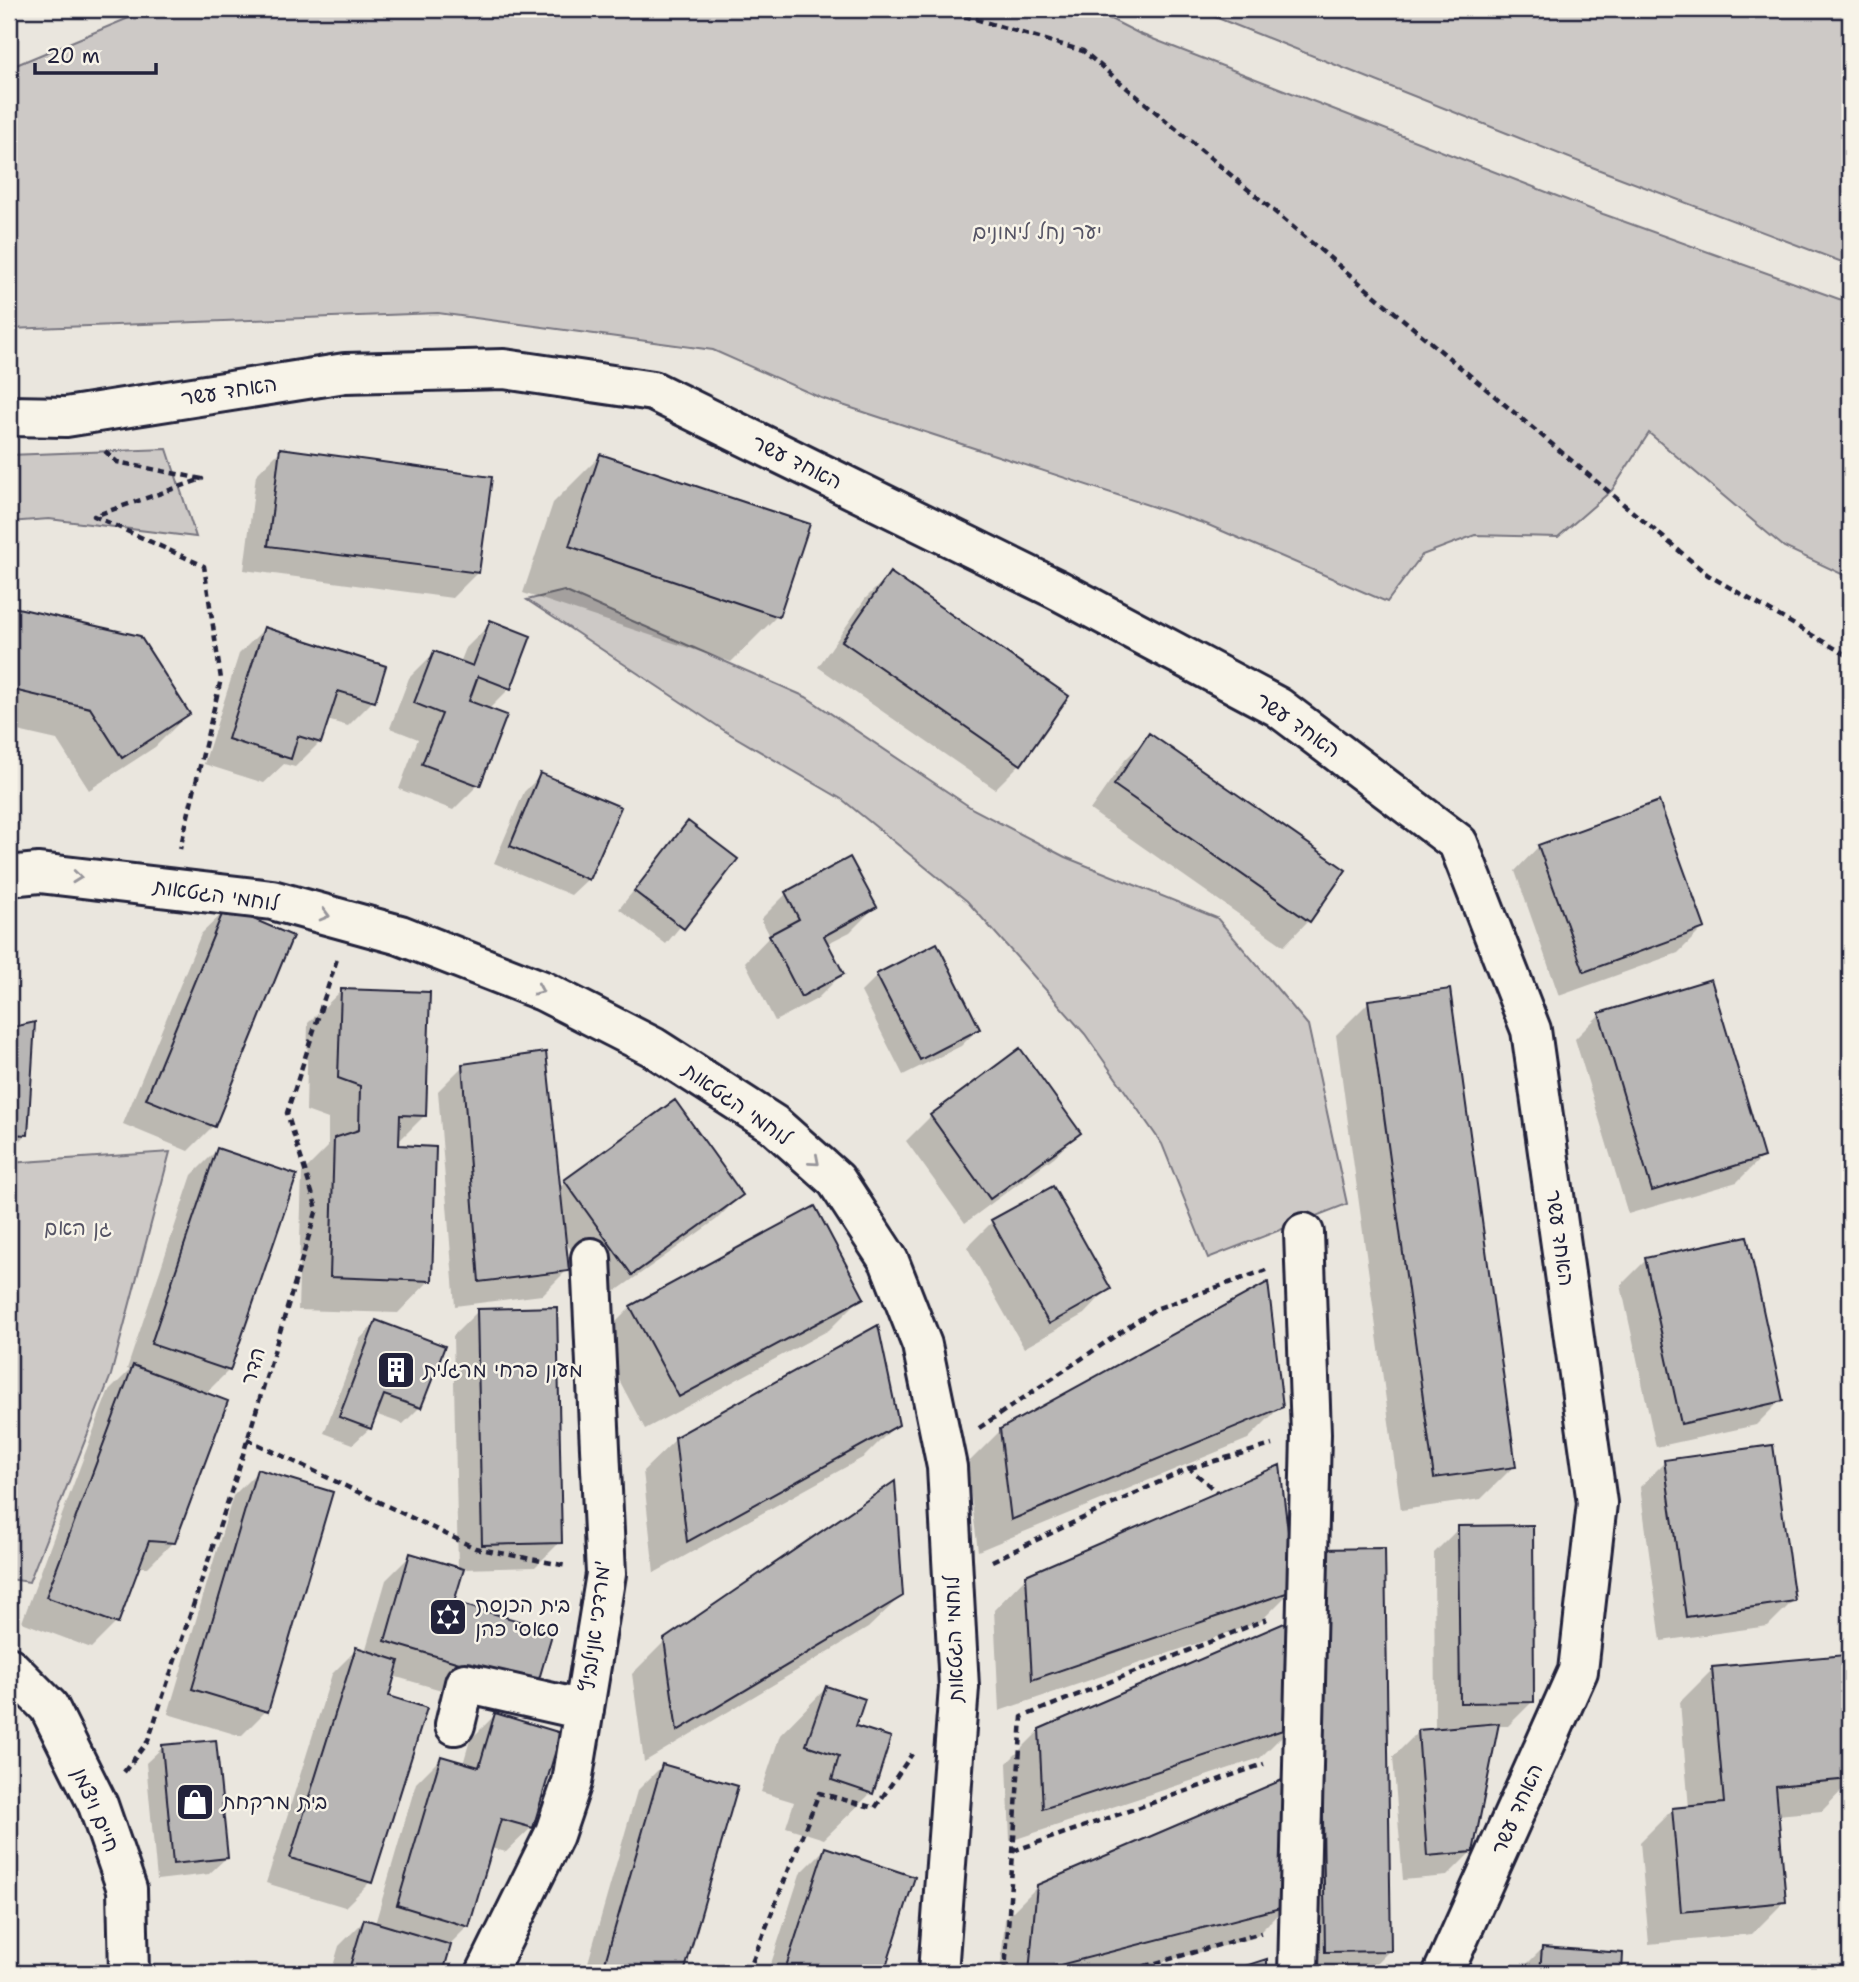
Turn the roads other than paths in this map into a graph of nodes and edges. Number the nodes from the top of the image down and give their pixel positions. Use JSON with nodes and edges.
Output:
{"nodes":[{"id":1,"x":9,"y":416,"type":"edge"},
{"id":2,"x":9,"y":876,"type":"edge"},
{"id":3,"x":1306,"y":1244,"type":"road end"},
{"id":4,"x":591,"y":1258,"type":"dead end"},
{"id":5,"x":9,"y":1667,"type":"edge"},
{"id":6,"x":584,"y":1710,"type":"junction"},
{"id":7,"x":455,"y":1725,"type":"dead end"},
{"id":8,"x":129,"y":1973,"type":"edge"},
{"id":9,"x":486,"y":1973,"type":"edge"},
{"id":10,"x":938,"y":1973,"type":"edge"},
{"id":11,"x":1298,"y":1973,"type":"edge"},
{"id":12,"x":1443,"y":1973,"type":"edge"}],
"edges":[{"from":1,"to":12,"type":"street","name":"האחד עשר"},
{"from":2,"to":10,"type":"street","name":"לוחמי הגטאות","one_way":true},
{"from":3,"to":11,"type":"street"},
{"from":4,"to":6,"type":"street","name":"מרדכי אנילביץ'"},
{"from":5,"to":8,"type":"street","name":"חיים ויצמן"},
{"from":6,"to":7,"type":"street"},
{"from":6,"to":9,"type":"street","name":"מרדכי אנילביץ'"}]}
